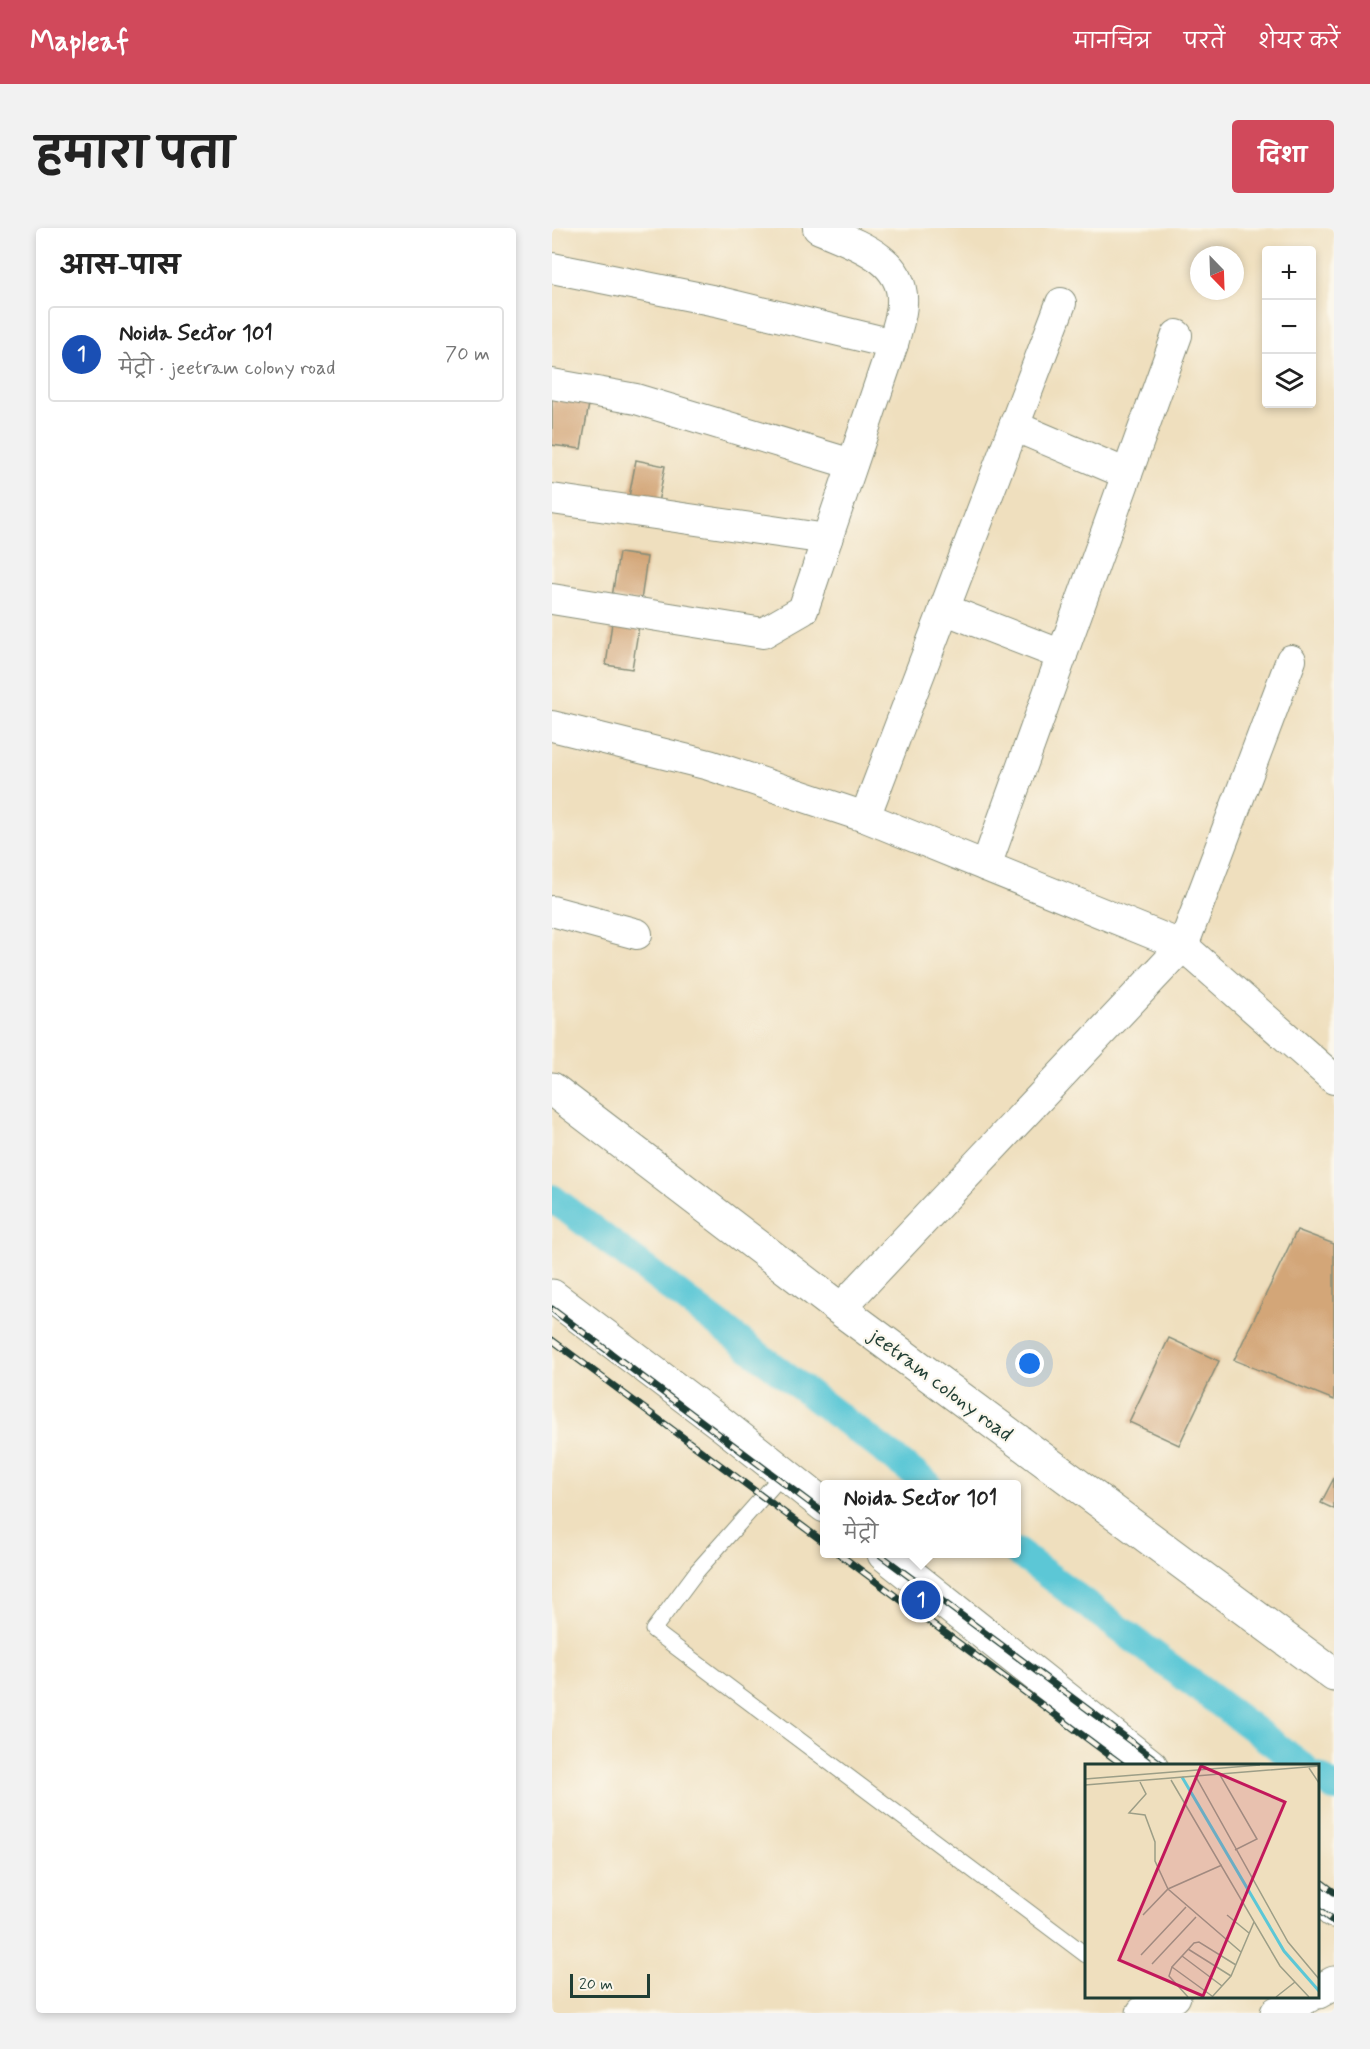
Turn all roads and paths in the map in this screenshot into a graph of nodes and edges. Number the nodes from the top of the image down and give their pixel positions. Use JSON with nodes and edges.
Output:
{"nodes":[{"id":1,"x":818,"y":228,"type":"edge"},
{"id":2,"x":552,"y":268,"type":"edge"},
{"id":3,"x":1061,"y":303,"type":"dead end"},
{"id":4,"x":1177,"y":335,"type":"dead end"},
{"id":5,"x":893,"y":344,"type":"junction"},
{"id":6,"x":552,"y":384,"type":"edge"},
{"id":7,"x":1014,"y":426,"type":"junction"},
{"id":8,"x":852,"y":464,"type":"junction"},
{"id":9,"x":1127,"y":474,"type":"junction"},
{"id":10,"x":552,"y":499,"type":"edge"},
{"id":11,"x":827,"y":539,"type":"junction"},
{"id":12,"x":552,"y":598,"type":"edge"},
{"id":13,"x":944,"y":609,"type":"junction"},
{"id":14,"x":1062,"y":655,"type":"junction"},
{"id":15,"x":1291,"y":660,"type":"dead end"},
{"id":16,"x":552,"y":726,"type":"edge"},
{"id":17,"x":865,"y":817,"type":"junction"},
{"id":18,"x":986,"y":866,"type":"junction"},
{"id":19,"x":552,"y":911,"type":"edge"},
{"id":20,"x":637,"y":934,"type":"dead end"},
{"id":21,"x":1183,"y":946,"type":"junction"},
{"id":22,"x":1334,"y":1079,"type":"edge"},
{"id":23,"x":552,"y":1089,"type":"edge"},
{"id":24,"x":552,"y":1296,"type":"edge"},
{"id":25,"x":840,"y":1309,"type":"junction"},
{"id":26,"x":783,"y":1473,"type":"junction"},
{"id":27,"x":820,"y":1502,"type":"edge"},
{"id":28,"x":889,"y":1558,"type":"edge"},
{"id":29,"x":1334,"y":1675,"type":"edge"},
{"id":30,"x":1148,"y":1764,"type":"edge"},
{"id":31,"x":1085,"y":1954,"type":"edge"},
{"id":32,"x":1334,"y":1983,"type":"edge"},
{"id":33,"x":1319,"y":1991,"type":"edge"},
{"id":34,"x":1304,"y":1998,"type":"edge"},
{"id":35,"x":1277,"y":2013,"type":"edge"}],
"edges":[{"from":1,"to":5,"type":"street"},
{"from":2,"to":5,"type":"street"},
{"from":3,"to":7,"type":"street"},
{"from":4,"to":9,"type":"street"},
{"from":5,"to":8,"type":"street"},
{"from":6,"to":8,"type":"street"},
{"from":7,"to":9,"type":"street"},
{"from":7,"to":13,"type":"street"},
{"from":8,"to":11,"type":"street"},
{"from":9,"to":14,"type":"street"},
{"from":10,"to":11,"type":"street"},
{"from":11,"to":12,"type":"street"},
{"from":13,"to":14,"type":"street"},
{"from":13,"to":17,"type":"street"},
{"from":14,"to":18,"type":"street"},
{"from":15,"to":21,"type":"street"},
{"from":16,"to":17,"type":"street"},
{"from":17,"to":18,"type":"street"},
{"from":18,"to":21,"type":"street"},
{"from":19,"to":20,"type":"street"},
{"from":21,"to":22,"type":"street"},
{"from":21,"to":25,"type":"street"},
{"from":23,"to":25,"type":"street","name":"jeetram colony road"},
{"from":24,"to":26,"type":"street"},
{"from":25,"to":29,"type":"street","name":"jeetram colony road"},
{"from":26,"to":27,"type":"street"},
{"from":26,"to":31,"type":"lane"},
{"from":28,"to":30,"type":"street"},
{"from":32,"to":33,"type":"street"},
{"from":34,"to":35,"type":"street"}]}
